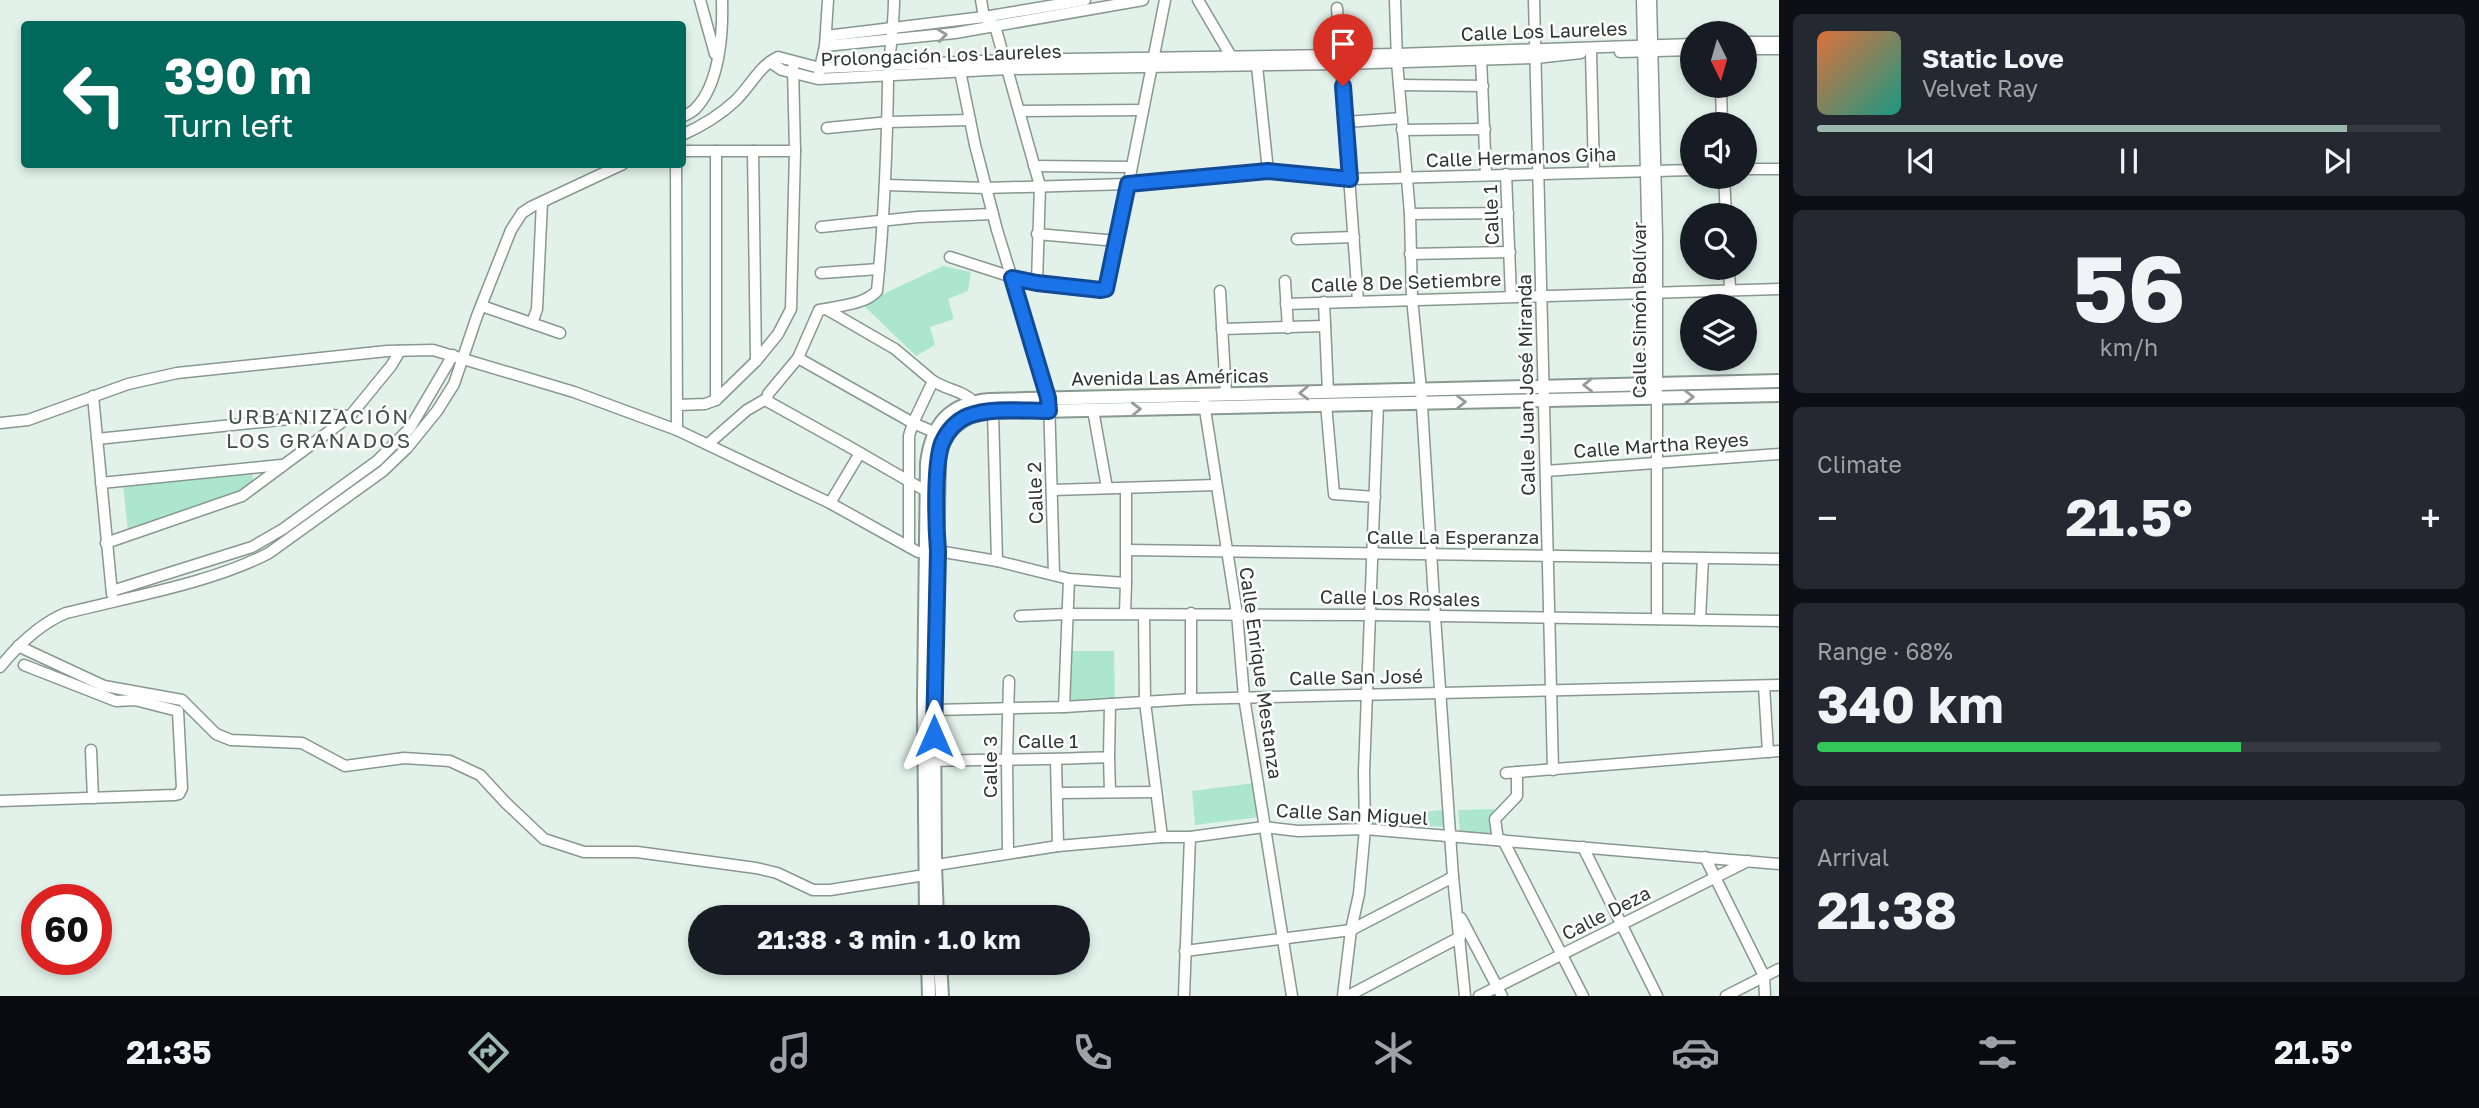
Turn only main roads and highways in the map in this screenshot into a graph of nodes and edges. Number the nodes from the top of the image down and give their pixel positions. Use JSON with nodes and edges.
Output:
{"nodes":[{"id":1,"x":1779,"y":382,"type":"edge"},
{"id":2,"x":1421,"y":396,"type":"junction"},
{"id":3,"x":1779,"y":396,"type":"edge"},
{"id":4,"x":1327,"y":398,"type":"junction"},
{"id":5,"x":1357,"y":398,"type":"junction"},
{"id":6,"x":1204,"y":401,"type":"junction"},
{"id":7,"x":1049,"y":405,"type":"junction"},
{"id":8,"x":933,"y":551,"type":"junction"},
{"id":9,"x":928,"y":869,"type":"junction"},
{"id":10,"x":931,"y":905,"type":"edge"},
{"id":11,"x":928,"y":975,"type":"edge"},
{"id":12,"x":941,"y":975,"type":"edge"},
{"id":13,"x":929,"y":996,"type":"edge"},
{"id":14,"x":942,"y":996,"type":"edge"}],
"edges":[{"from":1,"to":2,"type":"main road","name":"Avenida Las Américas","one_way":true},
{"from":2,"to":3,"type":"main road","name":"Avenida Las Américas","one_way":true},
{"from":2,"to":5,"type":"main road","name":"Avenida Las Américas"},
{"from":2,"to":5,"type":"main road","name":"Avenida Las Américas"},
{"from":4,"to":5,"type":"main road","name":"Avenida Las Américas"},
{"from":4,"to":6,"type":"main road","name":"Avenida Las Américas"},
{"from":4,"to":6,"type":"main road","name":"Avenida Las Américas","one_way":true},
{"from":6,"to":7,"type":"main road","name":"Avenida Las Américas"},
{"from":7,"to":6,"type":"main road","name":"Avenida Las Américas","one_way":true},
{"from":7,"to":8,"type":"main road","name":"Avenida Las Américas"},
{"from":7,"to":8,"type":"main road","name":"Avenida Las Américas"},
{"from":8,"to":9,"type":"main road","name":"Avenida Las Américas"},
{"from":8,"to":9,"type":"main road","name":"Avenida Las Américas"},
{"from":9,"to":10,"type":"main road","name":"Avenida Las Américas"},
{"from":11,"to":13,"type":"main road"},
{"from":12,"to":14,"type":"main road"}]}
